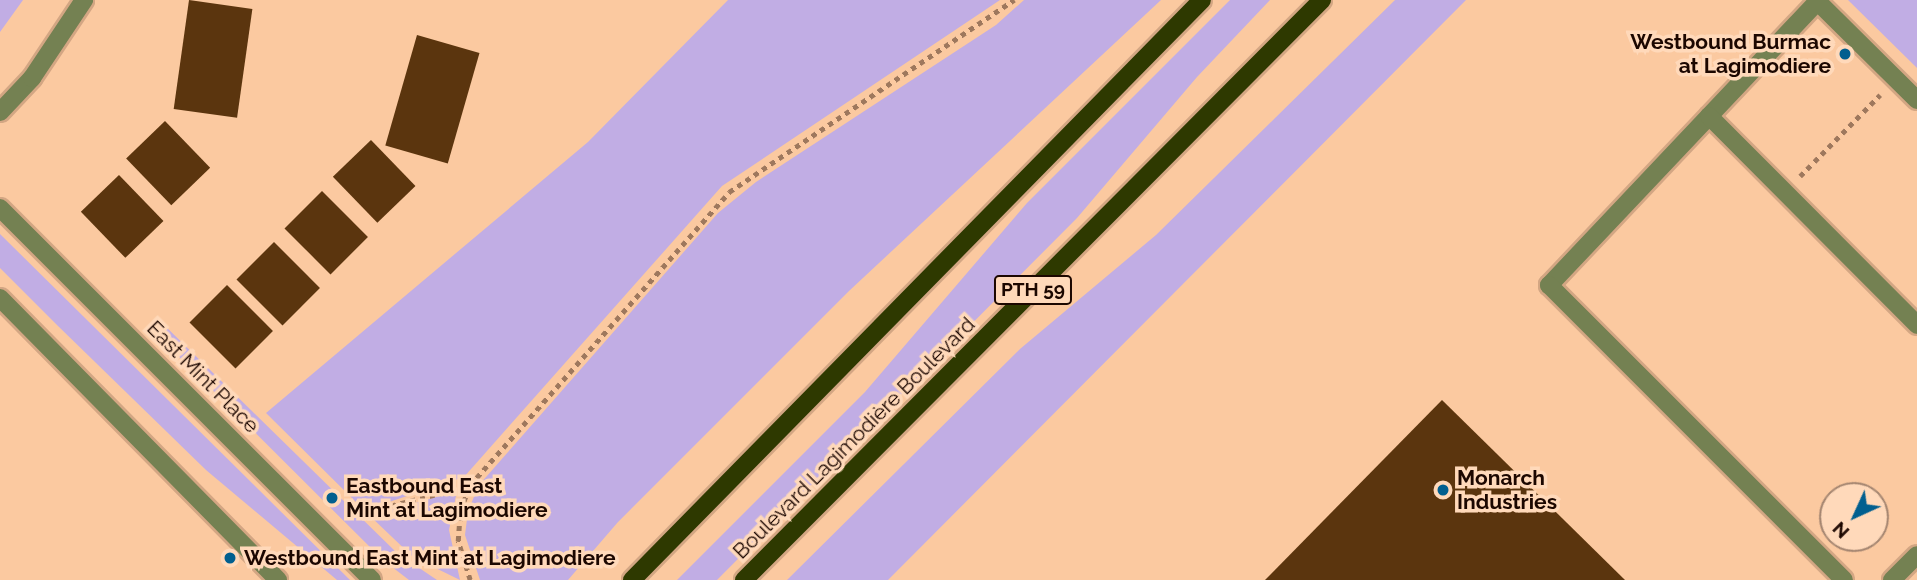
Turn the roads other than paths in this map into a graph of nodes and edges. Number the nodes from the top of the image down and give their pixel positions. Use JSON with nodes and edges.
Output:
{"nodes":[{"id":1,"x":84,"y":0,"type":"edge"},
{"id":2,"x":1202,"y":0,"type":"edge"},
{"id":3,"x":1321,"y":0,"type":"edge"},
{"id":4,"x":1816,"y":1,"type":"edge"},
{"id":5,"x":1917,"y":100,"type":"edge"},
{"id":6,"x":0,"y":112,"type":"edge"},
{"id":7,"x":1709,"y":116,"type":"junction"},
{"id":8,"x":0,"y":208,"type":"edge"},
{"id":9,"x":0,"y":298,"type":"edge"},
{"id":10,"x":1917,"y":325,"type":"edge"},
{"id":11,"x":1917,"y":555,"type":"edge"},
{"id":12,"x":278,"y":580,"type":"edge"},
{"id":13,"x":372,"y":580,"type":"edge"},
{"id":14,"x":632,"y":580,"type":"edge"},
{"id":15,"x":744,"y":580,"type":"edge"},
{"id":16,"x":1844,"y":580,"type":"edge"},
{"id":17,"x":1892,"y":580,"type":"edge"}],
"edges":[{"from":1,"to":6,"type":"street"},
{"from":2,"to":14,"type":"main road"},
{"from":3,"to":15,"type":"main road","name":"Boulevard Lagimodière Boulevard","number":"PTH 59"},
{"from":4,"to":5,"type":"street"},
{"from":4,"to":7,"type":"street"},
{"from":7,"to":10,"type":"street"},
{"from":7,"to":16,"type":"street"},
{"from":8,"to":13,"type":"street","name":"East Mint Place"},
{"from":9,"to":12,"type":"street"},
{"from":11,"to":17,"type":"street"}]}
